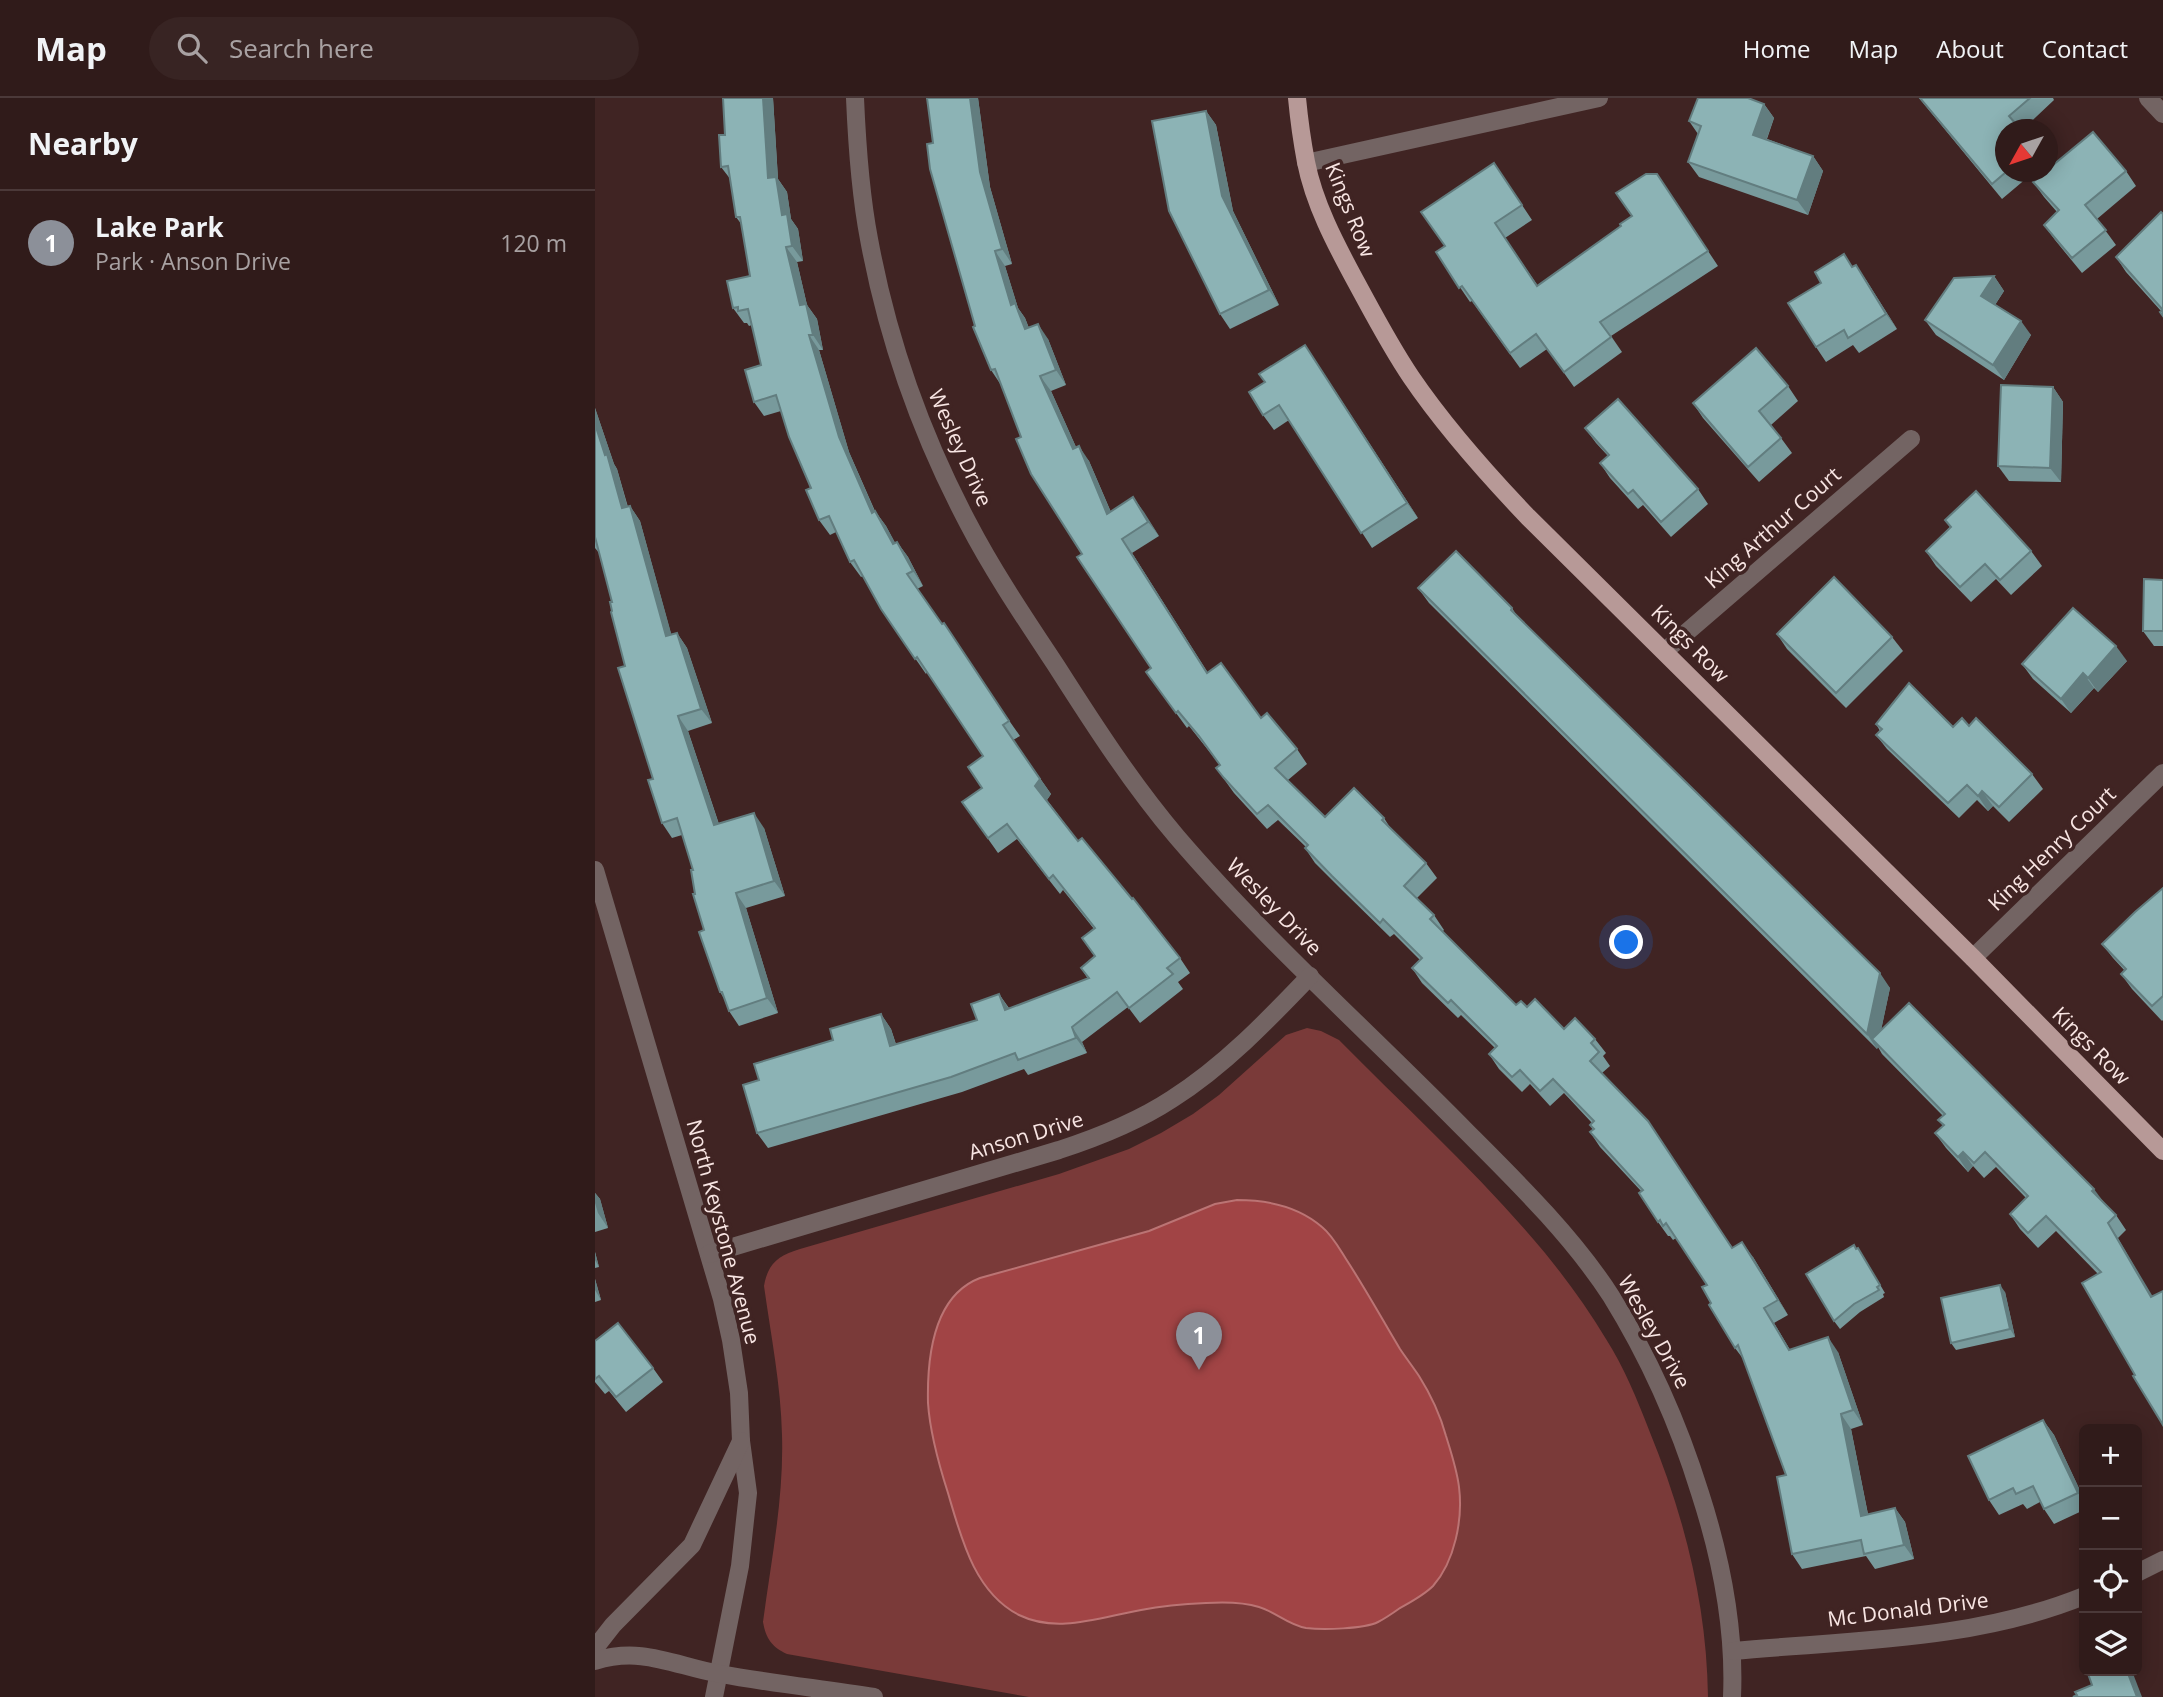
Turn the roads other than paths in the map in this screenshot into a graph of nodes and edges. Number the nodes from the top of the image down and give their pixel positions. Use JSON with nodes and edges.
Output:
{"nodes":[{"id":1,"x":855,"y":98,"type":"edge"},
{"id":2,"x":1297,"y":98,"type":"edge"},
{"id":3,"x":1599,"y":98,"type":"edge"},
{"id":4,"x":2148,"y":98,"type":"edge"},
{"id":5,"x":2163,"y":114,"type":"edge"},
{"id":6,"x":1306,"y":163,"type":"junction"},
{"id":7,"x":1911,"y":439,"type":"dead end"},
{"id":8,"x":1665,"y":651,"type":"junction"},
{"id":9,"x":2163,"y":773,"type":"edge"},
{"id":10,"x":595,"y":870,"type":"edge"},
{"id":11,"x":1973,"y":958,"type":"junction"},
{"id":12,"x":1310,"y":976,"type":"junction"},
{"id":13,"x":2163,"y":1151,"type":"edge"},
{"id":14,"x":709,"y":1254,"type":"junction"},
{"id":15,"x":741,"y":1441,"type":"junction"},
{"id":16,"x":2163,"y":1560,"type":"edge"},
{"id":17,"x":2142,"y":1570,"type":"edge"},
{"id":18,"x":2079,"y":1598,"type":"edge"},
{"id":19,"x":595,"y":1648,"type":"edge"},
{"id":20,"x":1733,"y":1651,"type":"junction"},
{"id":21,"x":595,"y":1661,"type":"edge"},
{"id":22,"x":717,"y":1674,"type":"junction"},
{"id":23,"x":714,"y":1697,"type":"edge"},
{"id":24,"x":874,"y":1697,"type":"edge"},
{"id":25,"x":1732,"y":1697,"type":"edge"}],
"edges":[{"from":1,"to":12,"type":"street","name":"Wesley Drive"},
{"from":2,"to":6,"type":"main road","name":"Kings Row"},
{"from":3,"to":6,"type":"street"},
{"from":4,"to":5,"type":"street"},
{"from":6,"to":8,"type":"main road","name":"Kings Row"},
{"from":7,"to":8,"type":"street","name":"King Arthur Court"},
{"from":8,"to":11,"type":"main road","name":"Kings Row"},
{"from":9,"to":11,"type":"street","name":"King Henry Court"},
{"from":10,"to":14,"type":"street","name":"North Keystone Avenue"},
{"from":11,"to":13,"type":"main road","name":"Kings Row"},
{"from":12,"to":14,"type":"street","name":"Anson Drive"},
{"from":12,"to":20,"type":"street","name":"Wesley Drive"},
{"from":14,"to":15,"type":"street","name":"North Keystone Avenue"},
{"from":15,"to":19,"type":"street"},
{"from":15,"to":22,"type":"street","name":"North Keystone Avenue"},
{"from":16,"to":17,"type":"street"},
{"from":18,"to":20,"type":"street","name":"Mc Donald Drive"},
{"from":20,"to":25,"type":"street","name":"Wesley Drive"},
{"from":21,"to":22,"type":"street"},
{"from":22,"to":23,"type":"street","name":"North Keystone Avenue"},
{"from":22,"to":24,"type":"street"}]}
